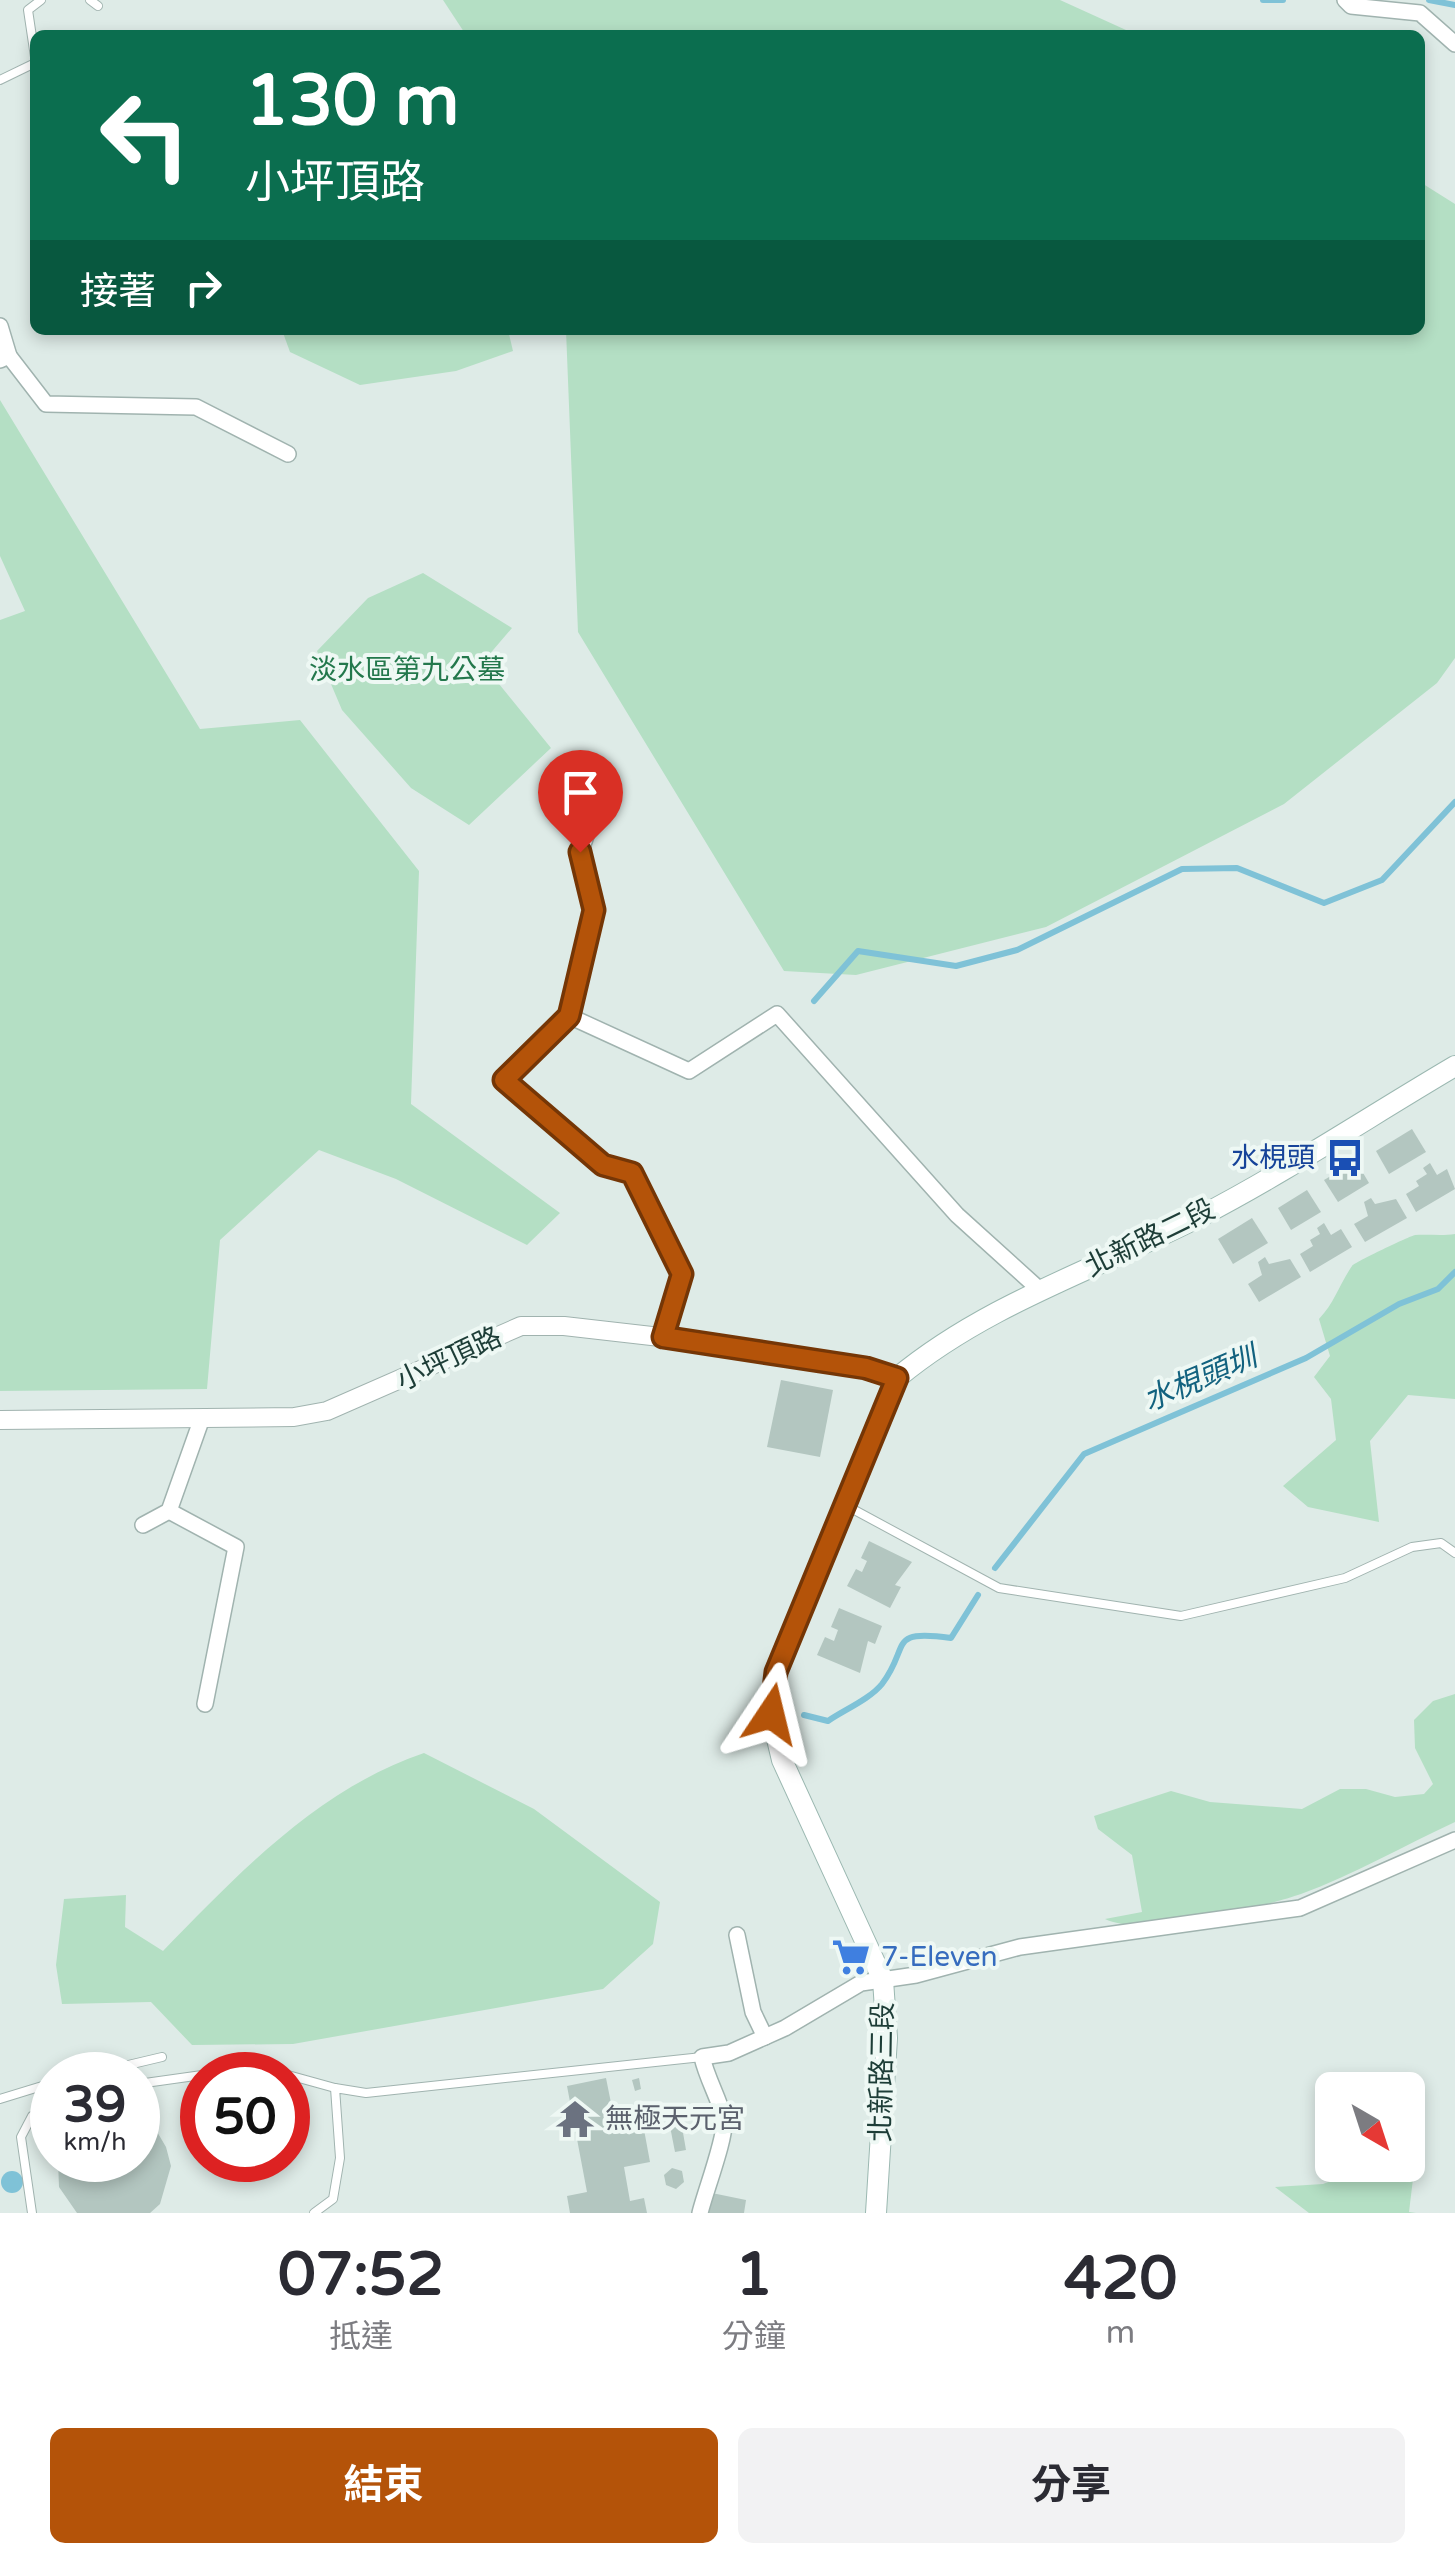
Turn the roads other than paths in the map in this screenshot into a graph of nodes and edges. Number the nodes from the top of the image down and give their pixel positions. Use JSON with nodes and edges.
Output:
{"nodes":[{"id":1,"x":41,"y":0,"type":"edge"},
{"id":2,"x":1345,"y":0,"type":"edge"},
{"id":3,"x":31,"y":30,"type":"edge"},
{"id":4,"x":1455,"y":44,"type":"edge"},
{"id":5,"x":30,"y":63,"type":"edge"},
{"id":6,"x":0,"y":80,"type":"edge"},
{"id":7,"x":0,"y":326,"type":"edge"},
{"id":8,"x":4,"y":358,"type":"edge"},
{"id":9,"x":288,"y":454,"type":"dead end"},
{"id":10,"x":594,"y":814,"type":"dead end"},
{"id":11,"x":569,"y":1016,"type":"junction"},
{"id":12,"x":1455,"y":1066,"type":"edge"},
{"id":13,"x":1041,"y":1290,"type":"junction"},
{"id":14,"x":663,"y":1337,"type":"junction"},
{"id":15,"x":897,"y":1378,"type":"junction"},
{"id":16,"x":202,"y":1418,"type":"junction"},
{"id":17,"x":0,"y":1420,"type":"edge"},
{"id":18,"x":843,"y":1504,"type":"junction"},
{"id":19,"x":169,"y":1511,"type":"junction"},
{"id":20,"x":143,"y":1526,"type":"dead end"},
{"id":21,"x":1455,"y":1553,"type":"edge"},
{"id":22,"x":205,"y":1704,"type":"dead end"},
{"id":23,"x":1455,"y":1840,"type":"edge"},
{"id":24,"x":738,"y":1934,"type":"dead end"},
{"id":25,"x":883,"y":1980,"type":"junction"},
{"id":26,"x":765,"y":2037,"type":"junction"},
{"id":27,"x":702,"y":2058,"type":"junction"},
{"id":28,"x":310,"y":2081,"type":"edge"},
{"id":29,"x":335,"y":2088,"type":"junction"},
{"id":30,"x":30,"y":2090,"type":"edge"},
{"id":31,"x":0,"y":2099,"type":"edge"},
{"id":32,"x":30,"y":2120,"type":"edge"},
{"id":33,"x":32,"y":2213,"type":"edge"},
{"id":34,"x":314,"y":2213,"type":"edge"},
{"id":35,"x":700,"y":2213,"type":"edge"},
{"id":36,"x":876,"y":2213,"type":"edge"}],
"edges":[{"from":1,"to":3,"type":"lane"},
{"from":2,"to":4,"type":"street"},
{"from":5,"to":6,"type":"lane"},
{"from":7,"to":8,"type":"street"},
{"from":8,"to":9,"type":"street"},
{"from":10,"to":11,"type":"street"},
{"from":11,"to":13,"type":"street"},
{"from":11,"to":14,"type":"street"},
{"from":12,"to":13,"type":"main road","name":"北新路二段"},
{"from":13,"to":15,"type":"main road","name":"北新路二段"},
{"from":14,"to":15,"type":"street","name":"小坪頂路"},
{"from":14,"to":16,"type":"street","name":"小坪頂路"},
{"from":15,"to":18,"type":"main road","name":"北新路三段"},
{"from":16,"to":17,"type":"street","name":"小坪頂路"},
{"from":16,"to":19,"type":"street"},
{"from":18,"to":21,"type":"lane"},
{"from":18,"to":25,"type":"main road","name":"北新路三段"},
{"from":19,"to":20,"type":"street"},
{"from":19,"to":22,"type":"street"},
{"from":23,"to":25,"type":"street"},
{"from":24,"to":26,"type":"street"},
{"from":25,"to":26,"type":"street"},
{"from":25,"to":36,"type":"main road","name":"北新路三段"},
{"from":26,"to":27,"type":"street"},
{"from":27,"to":29,"type":"lane"},
{"from":27,"to":35,"type":"street"},
{"from":28,"to":29,"type":"lane"},
{"from":29,"to":34,"type":"lane"},
{"from":30,"to":31,"type":"lane"},
{"from":32,"to":33,"type":"lane"}]}
